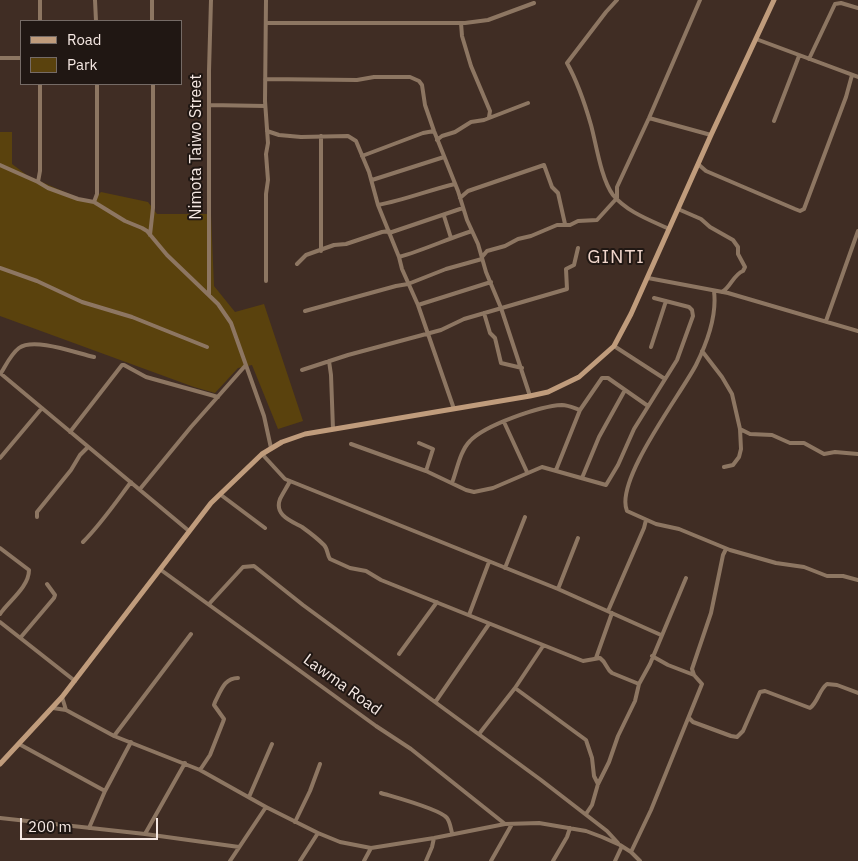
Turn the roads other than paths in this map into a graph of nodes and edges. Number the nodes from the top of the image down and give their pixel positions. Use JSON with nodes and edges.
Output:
{"nodes":[{"id":1,"x":40,"y":0,"type":"edge"},
{"id":2,"x":95,"y":0,"type":"edge"},
{"id":3,"x":152,"y":0,"type":"edge"},
{"id":4,"x":211,"y":0,"type":"edge"},
{"id":5,"x":266,"y":0,"type":"edge"},
{"id":6,"x":617,"y":0,"type":"edge"},
{"id":7,"x":700,"y":0,"type":"edge"},
{"id":8,"x":774,"y":0,"type":"edge"},
{"id":9,"x":534,"y":3,"type":"dead end"},
{"id":10,"x":858,"y":8,"type":"edge"},
{"id":11,"x":40,"y":20,"type":"edge"},
{"id":12,"x":96,"y":20,"type":"edge"},
{"id":13,"x":152,"y":20,"type":"edge"},
{"id":14,"x":461,"y":22,"type":"junction"},
{"id":15,"x":266,"y":23,"type":"junction"},
{"id":16,"x":756,"y":39,"type":"junction"},
{"id":17,"x":799,"y":56,"type":"junction"},
{"id":18,"x":0,"y":58,"type":"edge"},
{"id":19,"x":20,"y":58,"type":"edge"},
{"id":20,"x":809,"y":59,"type":"junction"},
{"id":21,"x":852,"y":75,"type":"junction"},
{"id":22,"x":858,"y":77,"type":"edge"},
{"id":23,"x":265,"y":79,"type":"junction"},
{"id":24,"x":40,"y":85,"type":"edge"},
{"id":25,"x":97,"y":85,"type":"edge"},
{"id":26,"x":153,"y":85,"type":"edge"},
{"id":27,"x":528,"y":103,"type":"dead end"},
{"id":28,"x":209,"y":105,"type":"junction"},
{"id":29,"x":265,"y":106,"type":"junction"},
{"id":30,"x":489,"y":117,"type":"junction"},
{"id":31,"x":649,"y":118,"type":"junction"},
{"id":32,"x":774,"y":120,"type":"dead end"},
{"id":33,"x":267,"y":131,"type":"junction"},
{"id":34,"x":434,"y":131,"type":"junction"},
{"id":35,"x":711,"y":135,"type":"junction"},
{"id":36,"x":321,"y":136,"type":"junction"},
{"id":37,"x":437,"y":140,"type":"junction"},
{"id":38,"x":362,"y":156,"type":"junction"},
{"id":39,"x":444,"y":158,"type":"junction"},
{"id":40,"x":698,"y":164,"type":"junction"},
{"id":41,"x":0,"y":165,"type":"edge"},
{"id":42,"x":372,"y":180,"type":"junction"},
{"id":43,"x":38,"y":182,"type":"junction"},
{"id":44,"x":455,"y":184,"type":"junction"},
{"id":45,"x":617,"y":187,"type":"junction"},
{"id":46,"x":610,"y":190,"type":"junction"},
{"id":47,"x":460,"y":198,"type":"junction"},
{"id":48,"x":617,"y":198,"type":"junction"},
{"id":49,"x":94,"y":202,"type":"junction"},
{"id":50,"x":378,"y":205,"type":"junction"},
{"id":51,"x":463,"y":208,"type":"junction"},
{"id":52,"x":678,"y":209,"type":"junction"},
{"id":53,"x":444,"y":216,"type":"junction"},
{"id":54,"x":565,"y":224,"type":"junction"},
{"id":55,"x":669,"y":229,"type":"junction"},
{"id":56,"x":472,"y":231,"type":"junction"},
{"id":57,"x":858,"y":231,"type":"edge"},
{"id":58,"x":389,"y":232,"type":"junction"},
{"id":59,"x":150,"y":235,"type":"junction"},
{"id":60,"x":451,"y":238,"type":"junction"},
{"id":61,"x":578,"y":248,"type":"dead end"},
{"id":62,"x":320,"y":251,"type":"junction"},
{"id":63,"x":399,"y":257,"type":"junction"},
{"id":64,"x":482,"y":258,"type":"junction"},
{"id":65,"x":297,"y":264,"type":"dead end"},
{"id":66,"x":0,"y":268,"type":"edge"},
{"id":67,"x":648,"y":278,"type":"junction"},
{"id":68,"x":266,"y":281,"type":"dead end"},
{"id":69,"x":491,"y":282,"type":"junction"},
{"id":70,"x":408,"y":284,"type":"junction"},
{"id":71,"x":714,"y":291,"type":"junction"},
{"id":72,"x":722,"y":292,"type":"junction"},
{"id":73,"x":209,"y":294,"type":"junction"},
{"id":74,"x":654,"y":298,"type":"dead end"},
{"id":75,"x":666,"y":301,"type":"junction"},
{"id":76,"x":418,"y":305,"type":"junction"},
{"id":77,"x":501,"y":308,"type":"junction"},
{"id":78,"x":305,"y":311,"type":"dead end"},
{"id":79,"x":484,"y":313,"type":"junction"},
{"id":80,"x":826,"y":321,"type":"junction"},
{"id":81,"x":858,"y":331,"type":"edge"},
{"id":82,"x":427,"y":334,"type":"junction"},
{"id":83,"x":614,"y":346,"type":"junction"},
{"id":84,"x":207,"y":347,"type":"dead end"},
{"id":85,"x":651,"y":347,"type":"dead end"},
{"id":86,"x":702,"y":351,"type":"junction"},
{"id":87,"x":94,"y":357,"type":"dead end"},
{"id":88,"x":329,"y":361,"type":"junction"},
{"id":89,"x":245,"y":366,"type":"junction"},
{"id":90,"x":522,"y":368,"type":"junction"},
{"id":91,"x":302,"y":370,"type":"dead end"},
{"id":92,"x":0,"y":373,"type":"edge"},
{"id":93,"x":665,"y":379,"type":"junction"},
{"id":94,"x":626,"y":390,"type":"junction"},
{"id":95,"x":530,"y":396,"type":"junction"},
{"id":96,"x":218,"y":397,"type":"junction"},
{"id":97,"x":648,"y":406,"type":"junction"},
{"id":98,"x":42,"y":408,"type":"junction"},
{"id":99,"x":454,"y":410,"type":"junction"},
{"id":100,"x":580,"y":410,"type":"junction"},
{"id":101,"x":504,"y":422,"type":"junction"},
{"id":102,"x":740,"y":429,"type":"junction"},
{"id":103,"x":333,"y":430,"type":"junction"},
{"id":104,"x":70,"y":432,"type":"junction"},
{"id":105,"x":418,"y":443,"type":"dead end"},
{"id":106,"x":351,"y":444,"type":"dead end"},
{"id":107,"x":88,"y":447,"type":"junction"},
{"id":108,"x":271,"y":448,"type":"junction"},
{"id":109,"x":262,"y":454,"type":"junction"},
{"id":110,"x":858,"y":454,"type":"edge"},
{"id":111,"x":0,"y":458,"type":"edge"},
{"id":112,"x":724,"y":467,"type":"dead end"},
{"id":113,"x":556,"y":470,"type":"junction"},
{"id":114,"x":426,"y":471,"type":"junction"},
{"id":115,"x":527,"y":472,"type":"junction"},
{"id":116,"x":582,"y":478,"type":"junction"},
{"id":117,"x":290,"y":481,"type":"junction"},
{"id":118,"x":131,"y":482,"type":"junction"},
{"id":119,"x":452,"y":483,"type":"junction"},
{"id":120,"x":140,"y":489,"type":"junction"},
{"id":121,"x":221,"y":495,"type":"junction"},
{"id":122,"x":525,"y":517,"type":"dead end"},
{"id":123,"x":37,"y":518,"type":"dead end"},
{"id":124,"x":646,"y":520,"type":"junction"},
{"id":125,"x":265,"y":528,"type":"dead end"},
{"id":126,"x":189,"y":531,"type":"junction"},
{"id":127,"x":578,"y":538,"type":"dead end"},
{"id":128,"x":83,"y":542,"type":"dead end"},
{"id":129,"x":0,"y":548,"type":"edge"},
{"id":130,"x":726,"y":549,"type":"junction"},
{"id":131,"x":489,"y":562,"type":"junction"},
{"id":132,"x":505,"y":568,"type":"junction"},
{"id":133,"x":161,"y":570,"type":"junction"},
{"id":134,"x":686,"y":578,"type":"dead end"},
{"id":135,"x":858,"y":580,"type":"edge"},
{"id":136,"x":47,"y":584,"type":"dead end"},
{"id":137,"x":558,"y":589,"type":"junction"},
{"id":138,"x":437,"y":602,"type":"junction"},
{"id":139,"x":209,"y":604,"type":"junction"},
{"id":140,"x":610,"y":612,"type":"junction"},
{"id":141,"x":0,"y":614,"type":"edge"},
{"id":142,"x":470,"y":615,"type":"junction"},
{"id":143,"x":0,"y":622,"type":"edge"},
{"id":144,"x":489,"y":624,"type":"junction"},
{"id":145,"x":191,"y":634,"type":"dead end"},
{"id":146,"x":661,"y":635,"type":"junction"},
{"id":147,"x":21,"y":637,"type":"junction"},
{"id":148,"x":543,"y":646,"type":"junction"},
{"id":149,"x":400,"y":654,"type":"dead end"},
{"id":150,"x":652,"y":656,"type":"junction"},
{"id":151,"x":596,"y":658,"type":"junction"},
{"id":152,"x":692,"y":669,"type":"junction"},
{"id":153,"x":686,"y":672,"type":"junction"},
{"id":154,"x":694,"y":675,"type":"junction"},
{"id":155,"x":238,"y":678,"type":"dead end"},
{"id":156,"x":75,"y":681,"type":"junction"},
{"id":157,"x":640,"y":684,"type":"junction"},
{"id":158,"x":515,"y":688,"type":"junction"},
{"id":159,"x":858,"y":693,"type":"edge"},
{"id":160,"x":62,"y":697,"type":"junction"},
{"id":161,"x":436,"y":701,"type":"junction"},
{"id":162,"x":53,"y":708,"type":"junction"},
{"id":163,"x":66,"y":710,"type":"junction"},
{"id":164,"x":689,"y":718,"type":"junction"},
{"id":165,"x":479,"y":734,"type":"junction"},
{"id":166,"x":114,"y":736,"type":"junction"},
{"id":167,"x":131,"y":742,"type":"junction"},
{"id":168,"x":19,"y":744,"type":"junction"},
{"id":169,"x":272,"y":744,"type":"dead end"},
{"id":170,"x":184,"y":763,"type":"junction"},
{"id":171,"x":0,"y":764,"type":"edge"},
{"id":172,"x":320,"y":764,"type":"dead end"},
{"id":173,"x":200,"y":770,"type":"junction"},
{"id":174,"x":598,"y":784,"type":"junction"},
{"id":175,"x":105,"y":790,"type":"junction"},
{"id":176,"x":381,"y":792,"type":"dead end"},
{"id":177,"x":248,"y":797,"type":"junction"},
{"id":178,"x":266,"y":807,"type":"junction"},
{"id":179,"x":586,"y":814,"type":"junction"},
{"id":180,"x":0,"y":818,"type":"edge"},
{"id":181,"x":295,"y":822,"type":"junction"},
{"id":182,"x":505,"y":824,"type":"junction"},
{"id":183,"x":512,"y":824,"type":"junction"},
{"id":184,"x":90,"y":828,"type":"junction"},
{"id":185,"x":570,"y":828,"type":"junction"},
{"id":186,"x":607,"y":831,"type":"junction"},
{"id":187,"x":318,"y":833,"type":"junction"},
{"id":188,"x":452,"y":833,"type":"junction"},
{"id":189,"x":144,"y":834,"type":"junction"},
{"id":190,"x":602,"y":837,"type":"junction"},
{"id":191,"x":434,"y":838,"type":"junction"},
{"id":192,"x":621,"y":846,"type":"junction"},
{"id":193,"x":239,"y":847,"type":"junction"},
{"id":194,"x":371,"y":848,"type":"junction"},
{"id":195,"x":631,"y":852,"type":"junction"},
{"id":196,"x":230,"y":861,"type":"edge"},
{"id":197,"x":300,"y":861,"type":"edge"},
{"id":198,"x":364,"y":861,"type":"edge"},
{"id":199,"x":426,"y":861,"type":"edge"},
{"id":200,"x":491,"y":861,"type":"edge"},
{"id":201,"x":553,"y":861,"type":"edge"},
{"id":202,"x":615,"y":861,"type":"edge"},
{"id":203,"x":640,"y":861,"type":"edge"}],
"edges":[{"from":1,"to":11,"type":"street"},
{"from":2,"to":12,"type":"street"},
{"from":3,"to":13,"type":"street"},
{"from":4,"to":28,"type":"street","name":"Nimota Taiwo Street"},
{"from":5,"to":15,"type":"street"},
{"from":6,"to":46,"type":"street"},
{"from":7,"to":31,"type":"street"},
{"from":8,"to":16,"type":"main road"},
{"from":9,"to":14,"type":"street"},
{"from":10,"to":20,"type":"street"},
{"from":14,"to":15,"type":"street"},
{"from":14,"to":30,"type":"street"},
{"from":15,"to":23,"type":"street"},
{"from":16,"to":17,"type":"street"},
{"from":16,"to":35,"type":"main road"},
{"from":17,"to":20,"type":"street"},
{"from":17,"to":32,"type":"street"},
{"from":18,"to":19,"type":"street"},
{"from":20,"to":21,"type":"street"},
{"from":21,"to":22,"type":"street"},
{"from":21,"to":40,"type":"street"},
{"from":23,"to":29,"type":"street"},
{"from":23,"to":34,"type":"street"},
{"from":24,"to":43,"type":"street"},
{"from":25,"to":49,"type":"street"},
{"from":26,"to":59,"type":"street"},
{"from":27,"to":30,"type":"street"},
{"from":28,"to":29,"type":"street"},
{"from":28,"to":73,"type":"street","name":"Nimota Taiwo Street"},
{"from":29,"to":33,"type":"street"},
{"from":30,"to":37,"type":"street"},
{"from":31,"to":35,"type":"street"},
{"from":31,"to":45,"type":"street"},
{"from":33,"to":36,"type":"street"},
{"from":33,"to":68,"type":"street"},
{"from":34,"to":37,"type":"street"},
{"from":34,"to":38,"type":"street"},
{"from":35,"to":40,"type":"main road"},
{"from":36,"to":38,"type":"street"},
{"from":36,"to":62,"type":"street"},
{"from":37,"to":39,"type":"street"},
{"from":38,"to":42,"type":"street"},
{"from":39,"to":42,"type":"street"},
{"from":39,"to":44,"type":"street"},
{"from":40,"to":52,"type":"main road"},
{"from":41,"to":43,"type":"street"},
{"from":42,"to":50,"type":"street"},
{"from":43,"to":49,"type":"street"},
{"from":44,"to":47,"type":"street"},
{"from":44,"to":50,"type":"street"},
{"from":45,"to":46,"type":"street"},
{"from":45,"to":48,"type":"street"},
{"from":46,"to":48,"type":"street"},
{"from":47,"to":51,"type":"street"},
{"from":47,"to":54,"type":"street"},
{"from":48,"to":54,"type":"street"},
{"from":48,"to":55,"type":"street"},
{"from":49,"to":59,"type":"street"},
{"from":50,"to":58,"type":"street"},
{"from":51,"to":53,"type":"street"},
{"from":51,"to":56,"type":"street"},
{"from":52,"to":55,"type":"main road"},
{"from":52,"to":72,"type":"street"},
{"from":53,"to":58,"type":"street"},
{"from":53,"to":60,"type":"street"},
{"from":54,"to":64,"type":"street"},
{"from":55,"to":67,"type":"main road"},
{"from":56,"to":60,"type":"street"},
{"from":56,"to":64,"type":"street"},
{"from":57,"to":80,"type":"street"},
{"from":58,"to":62,"type":"street"},
{"from":58,"to":63,"type":"street"},
{"from":59,"to":73,"type":"street"},
{"from":60,"to":63,"type":"street"},
{"from":61,"to":77,"type":"street"},
{"from":62,"to":65,"type":"street"},
{"from":63,"to":70,"type":"street"},
{"from":64,"to":69,"type":"street"},
{"from":64,"to":70,"type":"street"},
{"from":66,"to":84,"type":"street"},
{"from":67,"to":71,"type":"street"},
{"from":67,"to":83,"type":"main road"},
{"from":69,"to":76,"type":"street"},
{"from":69,"to":77,"type":"street"},
{"from":70,"to":76,"type":"street"},
{"from":70,"to":78,"type":"street"},
{"from":71,"to":72,"type":"street"},
{"from":71,"to":86,"type":"street"},
{"from":72,"to":80,"type":"street"},
{"from":73,"to":89,"type":"street"},
{"from":74,"to":75,"type":"street"},
{"from":75,"to":85,"type":"street"},
{"from":75,"to":93,"type":"street"},
{"from":76,"to":82,"type":"street"},
{"from":77,"to":79,"type":"street"},
{"from":77,"to":90,"type":"street"},
{"from":79,"to":82,"type":"street"},
{"from":79,"to":90,"type":"street"},
{"from":80,"to":81,"type":"street"},
{"from":82,"to":88,"type":"street"},
{"from":82,"to":99,"type":"street"},
{"from":83,"to":93,"type":"street"},
{"from":83,"to":95,"type":"main road"},
{"from":86,"to":102,"type":"street"},
{"from":86,"to":124,"type":"street"},
{"from":87,"to":92,"type":"street"},
{"from":88,"to":91,"type":"street"},
{"from":88,"to":103,"type":"street"},
{"from":89,"to":96,"type":"street"},
{"from":89,"to":108,"type":"street"},
{"from":90,"to":95,"type":"street"},
{"from":92,"to":98,"type":"street"},
{"from":93,"to":97,"type":"street"},
{"from":94,"to":97,"type":"street"},
{"from":94,"to":100,"type":"street"},
{"from":94,"to":116,"type":"street"},
{"from":95,"to":99,"type":"main road"},
{"from":96,"to":104,"type":"street"},
{"from":96,"to":120,"type":"street"},
{"from":97,"to":116,"type":"street"},
{"from":98,"to":104,"type":"street"},
{"from":98,"to":111,"type":"street"},
{"from":99,"to":103,"type":"main road"},
{"from":100,"to":101,"type":"street"},
{"from":100,"to":113,"type":"street"},
{"from":101,"to":115,"type":"street"},
{"from":101,"to":119,"type":"street"},
{"from":102,"to":110,"type":"street"},
{"from":102,"to":112,"type":"street"},
{"from":103,"to":108,"type":"main road"},
{"from":104,"to":107,"type":"street"},
{"from":105,"to":114,"type":"street"},
{"from":106,"to":114,"type":"street"},
{"from":107,"to":118,"type":"street"},
{"from":107,"to":123,"type":"street"},
{"from":108,"to":109,"type":"main road"},
{"from":109,"to":117,"type":"street"},
{"from":109,"to":121,"type":"main road"},
{"from":113,"to":115,"type":"street"},
{"from":113,"to":116,"type":"street"},
{"from":114,"to":119,"type":"street"},
{"from":115,"to":119,"type":"street"},
{"from":117,"to":131,"type":"street"},
{"from":117,"to":138,"type":"street"},
{"from":118,"to":120,"type":"street"},
{"from":118,"to":128,"type":"street"},
{"from":120,"to":126,"type":"street"},
{"from":121,"to":125,"type":"street"},
{"from":121,"to":126,"type":"main road"},
{"from":122,"to":132,"type":"street"},
{"from":124,"to":130,"type":"street"},
{"from":124,"to":140,"type":"street"},
{"from":126,"to":133,"type":"main road"},
{"from":127,"to":137,"type":"street"},
{"from":129,"to":141,"type":"street"},
{"from":130,"to":135,"type":"street"},
{"from":130,"to":152,"type":"street"},
{"from":131,"to":132,"type":"street"},
{"from":131,"to":142,"type":"street"},
{"from":132,"to":137,"type":"street"},
{"from":133,"to":139,"type":"street","name":"Lawma Road"},
{"from":133,"to":156,"type":"main road"},
{"from":134,"to":146,"type":"street"},
{"from":136,"to":147,"type":"street"},
{"from":137,"to":140,"type":"street"},
{"from":138,"to":142,"type":"street"},
{"from":138,"to":149,"type":"street"},
{"from":139,"to":161,"type":"street"},
{"from":139,"to":182,"type":"street","name":"Lawma Road"},
{"from":140,"to":146,"type":"street"},
{"from":140,"to":151,"type":"street"},
{"from":142,"to":144,"type":"street"},
{"from":143,"to":147,"type":"street"},
{"from":144,"to":148,"type":"street"},
{"from":144,"to":161,"type":"street"},
{"from":145,"to":166,"type":"street"},
{"from":146,"to":150,"type":"street"},
{"from":147,"to":156,"type":"street"},
{"from":148,"to":151,"type":"street"},
{"from":148,"to":158,"type":"street"},
{"from":150,"to":153,"type":"street"},
{"from":150,"to":157,"type":"street"},
{"from":151,"to":157,"type":"street"},
{"from":152,"to":153,"type":"street"},
{"from":152,"to":154,"type":"street"},
{"from":153,"to":154,"type":"street"},
{"from":154,"to":164,"type":"street"},
{"from":155,"to":173,"type":"street"},
{"from":156,"to":160,"type":"main road"},
{"from":157,"to":174,"type":"street"},
{"from":158,"to":165,"type":"street"},
{"from":158,"to":174,"type":"street"},
{"from":159,"to":164,"type":"street"},
{"from":160,"to":162,"type":"main road"},
{"from":160,"to":163,"type":"street"},
{"from":161,"to":165,"type":"street"},
{"from":162,"to":163,"type":"street"},
{"from":162,"to":168,"type":"main road"},
{"from":163,"to":166,"type":"street"},
{"from":164,"to":195,"type":"street"},
{"from":165,"to":179,"type":"street"},
{"from":166,"to":167,"type":"street"},
{"from":167,"to":170,"type":"street"},
{"from":167,"to":175,"type":"street"},
{"from":168,"to":171,"type":"main road"},
{"from":168,"to":175,"type":"street"},
{"from":169,"to":177,"type":"street"},
{"from":170,"to":173,"type":"street"},
{"from":170,"to":189,"type":"street"},
{"from":172,"to":181,"type":"street"},
{"from":173,"to":177,"type":"street"},
{"from":174,"to":179,"type":"street"},
{"from":175,"to":184,"type":"street"},
{"from":176,"to":188,"type":"street"},
{"from":177,"to":178,"type":"street"},
{"from":178,"to":181,"type":"street"},
{"from":178,"to":193,"type":"street"},
{"from":179,"to":186,"type":"street"},
{"from":180,"to":184,"type":"street"},
{"from":181,"to":187,"type":"street"},
{"from":182,"to":183,"type":"street"},
{"from":182,"to":188,"type":"street"},
{"from":183,"to":185,"type":"street"},
{"from":183,"to":200,"type":"street"},
{"from":184,"to":189,"type":"street"},
{"from":185,"to":190,"type":"street"},
{"from":185,"to":201,"type":"street"},
{"from":186,"to":190,"type":"street"},
{"from":186,"to":192,"type":"street"},
{"from":187,"to":194,"type":"street"},
{"from":187,"to":197,"type":"street"},
{"from":188,"to":191,"type":"street"},
{"from":189,"to":193,"type":"street"},
{"from":190,"to":192,"type":"street"},
{"from":191,"to":194,"type":"street"},
{"from":191,"to":199,"type":"street"},
{"from":192,"to":195,"type":"street"},
{"from":192,"to":202,"type":"street"},
{"from":193,"to":196,"type":"street"},
{"from":194,"to":198,"type":"street"},
{"from":195,"to":203,"type":"street"}]}
